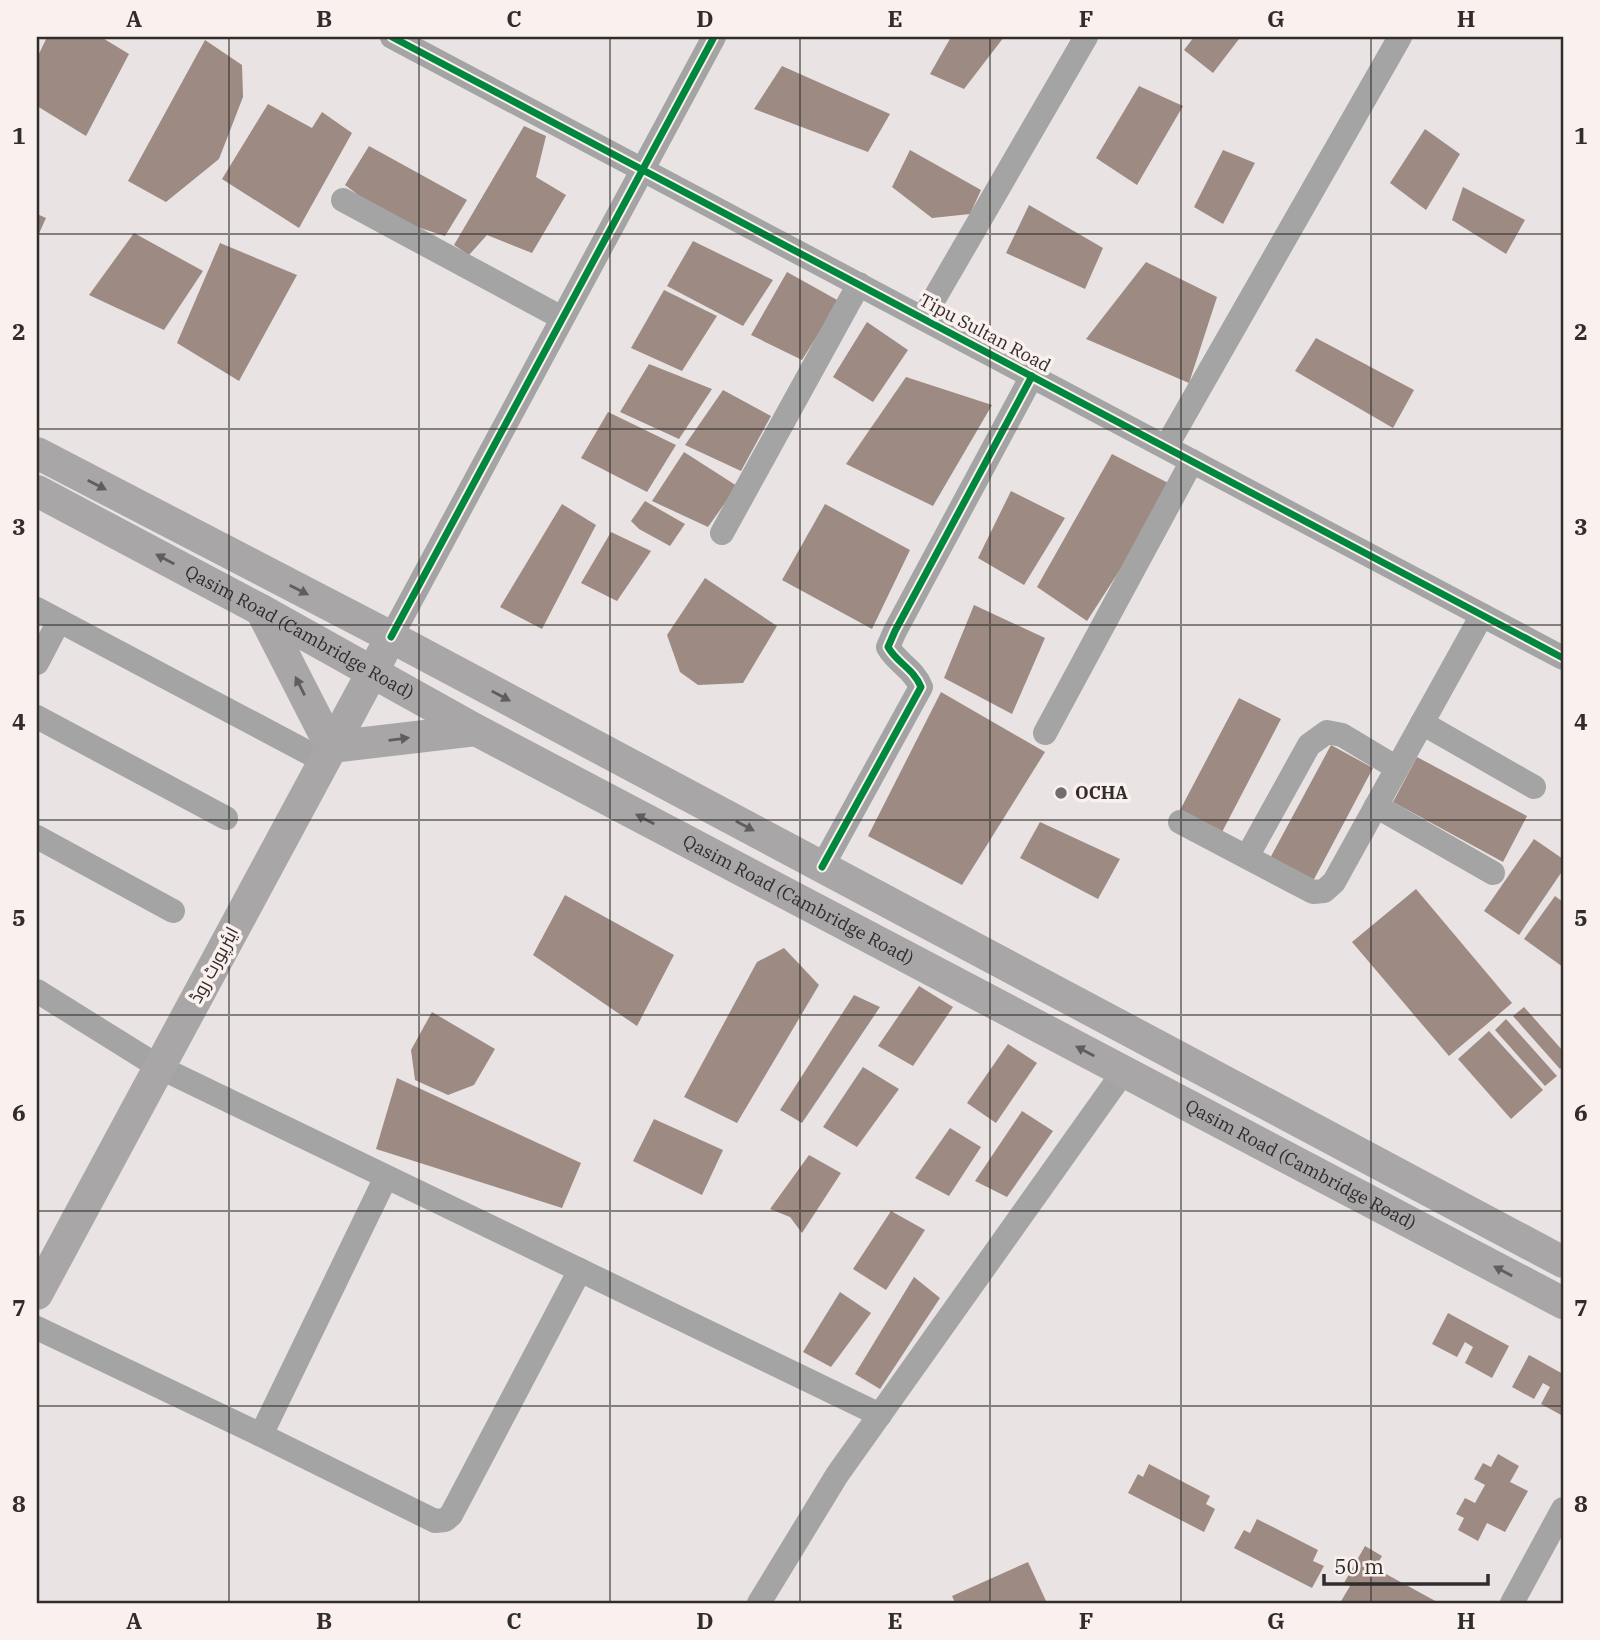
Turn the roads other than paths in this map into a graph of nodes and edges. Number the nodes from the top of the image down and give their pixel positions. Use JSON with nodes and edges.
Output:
{"nodes":[{"id":1,"x":392,"y":37,"type":"edge"},
{"id":2,"x":714,"y":37,"type":"edge"},
{"id":3,"x":1086,"y":37,"type":"edge"},
{"id":4,"x":1400,"y":37,"type":"edge"},
{"id":5,"x":642,"y":169,"type":"junction"},
{"id":6,"x":343,"y":200,"type":"dead end"},
{"id":7,"x":859,"y":284,"type":"junction"},
{"id":8,"x":562,"y":318,"type":"junction"},
{"id":9,"x":923,"y":318,"type":"junction"},
{"id":10,"x":1032,"y":376,"type":"junction"},
{"id":11,"x":1166,"y":447,"type":"junction"},
{"id":12,"x":37,"y":453,"type":"edge"},
{"id":13,"x":1192,"y":461,"type":"junction"},
{"id":14,"x":37,"y":491,"type":"edge"},
{"id":15,"x":722,"y":533,"type":"dead end"},
{"id":16,"x":37,"y":609,"type":"edge"},
{"id":17,"x":261,"y":610,"type":"junction"},
{"id":18,"x":1482,"y":615,"type":"junction"},
{"id":19,"x":59,"y":621,"type":"junction"},
{"id":20,"x":390,"y":637,"type":"junction"},
{"id":21,"x":1563,"y":658,"type":"edge"},
{"id":22,"x":37,"y":663,"type":"edge"},
{"id":23,"x":372,"y":672,"type":"junction"},
{"id":24,"x":37,"y":717,"type":"edge"},
{"id":25,"x":1422,"y":723,"type":"junction"},
{"id":26,"x":476,"y":730,"type":"junction"},
{"id":27,"x":1045,"y":733,"type":"dead end"},
{"id":28,"x":328,"y":754,"type":"junction"},
{"id":29,"x":1397,"y":768,"type":"junction"},
{"id":30,"x":1534,"y":787,"type":"dead end"},
{"id":31,"x":1376,"y":806,"type":"junction"},
{"id":32,"x":226,"y":818,"type":"dead end"},
{"id":33,"x":1180,"y":821,"type":"dead end"},
{"id":34,"x":37,"y":837,"type":"edge"},
{"id":35,"x":1247,"y":857,"type":"junction"},
{"id":36,"x":822,"y":867,"type":"junction"},
{"id":37,"x":1493,"y":873,"type":"dead end"},
{"id":38,"x":173,"y":911,"type":"dead end"},
{"id":39,"x":37,"y":991,"type":"edge"},
{"id":40,"x":159,"y":1067,"type":"junction"},
{"id":41,"x":1124,"y":1071,"type":"junction"},
{"id":42,"x":386,"y":1177,"type":"junction"},
{"id":43,"x":1563,"y":1262,"type":"edge"},
{"id":44,"x":580,"y":1270,"type":"junction"},
{"id":45,"x":37,"y":1294,"type":"edge"},
{"id":46,"x":1563,"y":1303,"type":"edge"},
{"id":47,"x":37,"y":1328,"type":"edge"},
{"id":48,"x":880,"y":1415,"type":"junction"},
{"id":49,"x":261,"y":1435,"type":"junction"},
{"id":50,"x":1563,"y":1509,"type":"edge"},
{"id":51,"x":759,"y":1603,"type":"edge"},
{"id":52,"x":1512,"y":1603,"type":"edge"}],
"edges":[{"from":1,"to":5,"type":"street","name":"Tipu Sultan Road"},
{"from":2,"to":5,"type":"street"},
{"from":3,"to":9,"type":"street"},
{"from":4,"to":11,"type":"street"},
{"from":5,"to":7,"type":"street","name":"Tipu Sultan Road"},
{"from":5,"to":8,"type":"street"},
{"from":6,"to":8,"type":"street"},
{"from":7,"to":9,"type":"street","name":"Tipu Sultan Road"},
{"from":7,"to":15,"type":"street"},
{"from":8,"to":20,"type":"street"},
{"from":9,"to":10,"type":"street","name":"Tipu Sultan Road"},
{"from":10,"to":11,"type":"street","name":"Tipu Sultan Road"},
{"from":10,"to":36,"type":"street"},
{"from":11,"to":13,"type":"street","name":"Tipu Sultan Road"},
{"from":12,"to":20,"type":"main road","name":"Qasim Road (Cambridge Road)","one_way":true},
{"from":13,"to":18,"type":"street","name":"Tipu Sultan Road"},
{"from":13,"to":27,"type":"street"},
{"from":17,"to":14,"type":"main road","name":"Qasim Road (Cambridge Road)","one_way":true},
{"from":16,"to":19,"type":"street"},
{"from":17,"to":23,"type":"main road","name":"Qasim Road (Cambridge Road)"},
{"from":28,"to":17,"type":"main road","one_way":true},
{"from":18,"to":21,"type":"street","name":"Tipu Sultan Road"},
{"from":18,"to":25,"type":"street"},
{"from":19,"to":22,"type":"street"},
{"from":19,"to":28,"type":"street"},
{"from":20,"to":23,"type":"main road","name":"ایئرپورٹ روڈ"},
{"from":20,"to":36,"type":"main road","name":"Qasim Road (Cambridge Road)","one_way":true},
{"from":23,"to":26,"type":"main road","name":"Qasim Road (Cambridge Road)"},
{"from":23,"to":28,"type":"main road","name":"ایئرپورٹ روڈ"},
{"from":24,"to":32,"type":"street"},
{"from":25,"to":29,"type":"street"},
{"from":25,"to":30,"type":"street"},
{"from":28,"to":26,"type":"main road","one_way":true},
{"from":41,"to":26,"type":"main road","name":"Qasim Road (Cambridge Road)","one_way":true},
{"from":28,"to":40,"type":"main road","name":"ایئرپورٹ روڈ"},
{"from":29,"to":31,"type":"street"},
{"from":29,"to":35,"type":"street"},
{"from":31,"to":35,"type":"street"},
{"from":31,"to":37,"type":"street"},
{"from":33,"to":35,"type":"street"},
{"from":34,"to":38,"type":"street"},
{"from":36,"to":43,"type":"main road","name":"Qasim Road (Cambridge Road)"},
{"from":39,"to":40,"type":"street"},
{"from":40,"to":42,"type":"street"},
{"from":40,"to":45,"type":"main road","name":"ایئرپورٹ روڈ"},
{"from":46,"to":41,"type":"main road","name":"Qasim Road (Cambridge Road)","one_way":true},
{"from":41,"to":48,"type":"street"},
{"from":42,"to":44,"type":"street"},
{"from":42,"to":49,"type":"street"},
{"from":44,"to":48,"type":"street"},
{"from":44,"to":49,"type":"street"},
{"from":47,"to":49,"type":"street"},
{"from":48,"to":51,"type":"street"},
{"from":50,"to":52,"type":"street"}]}
